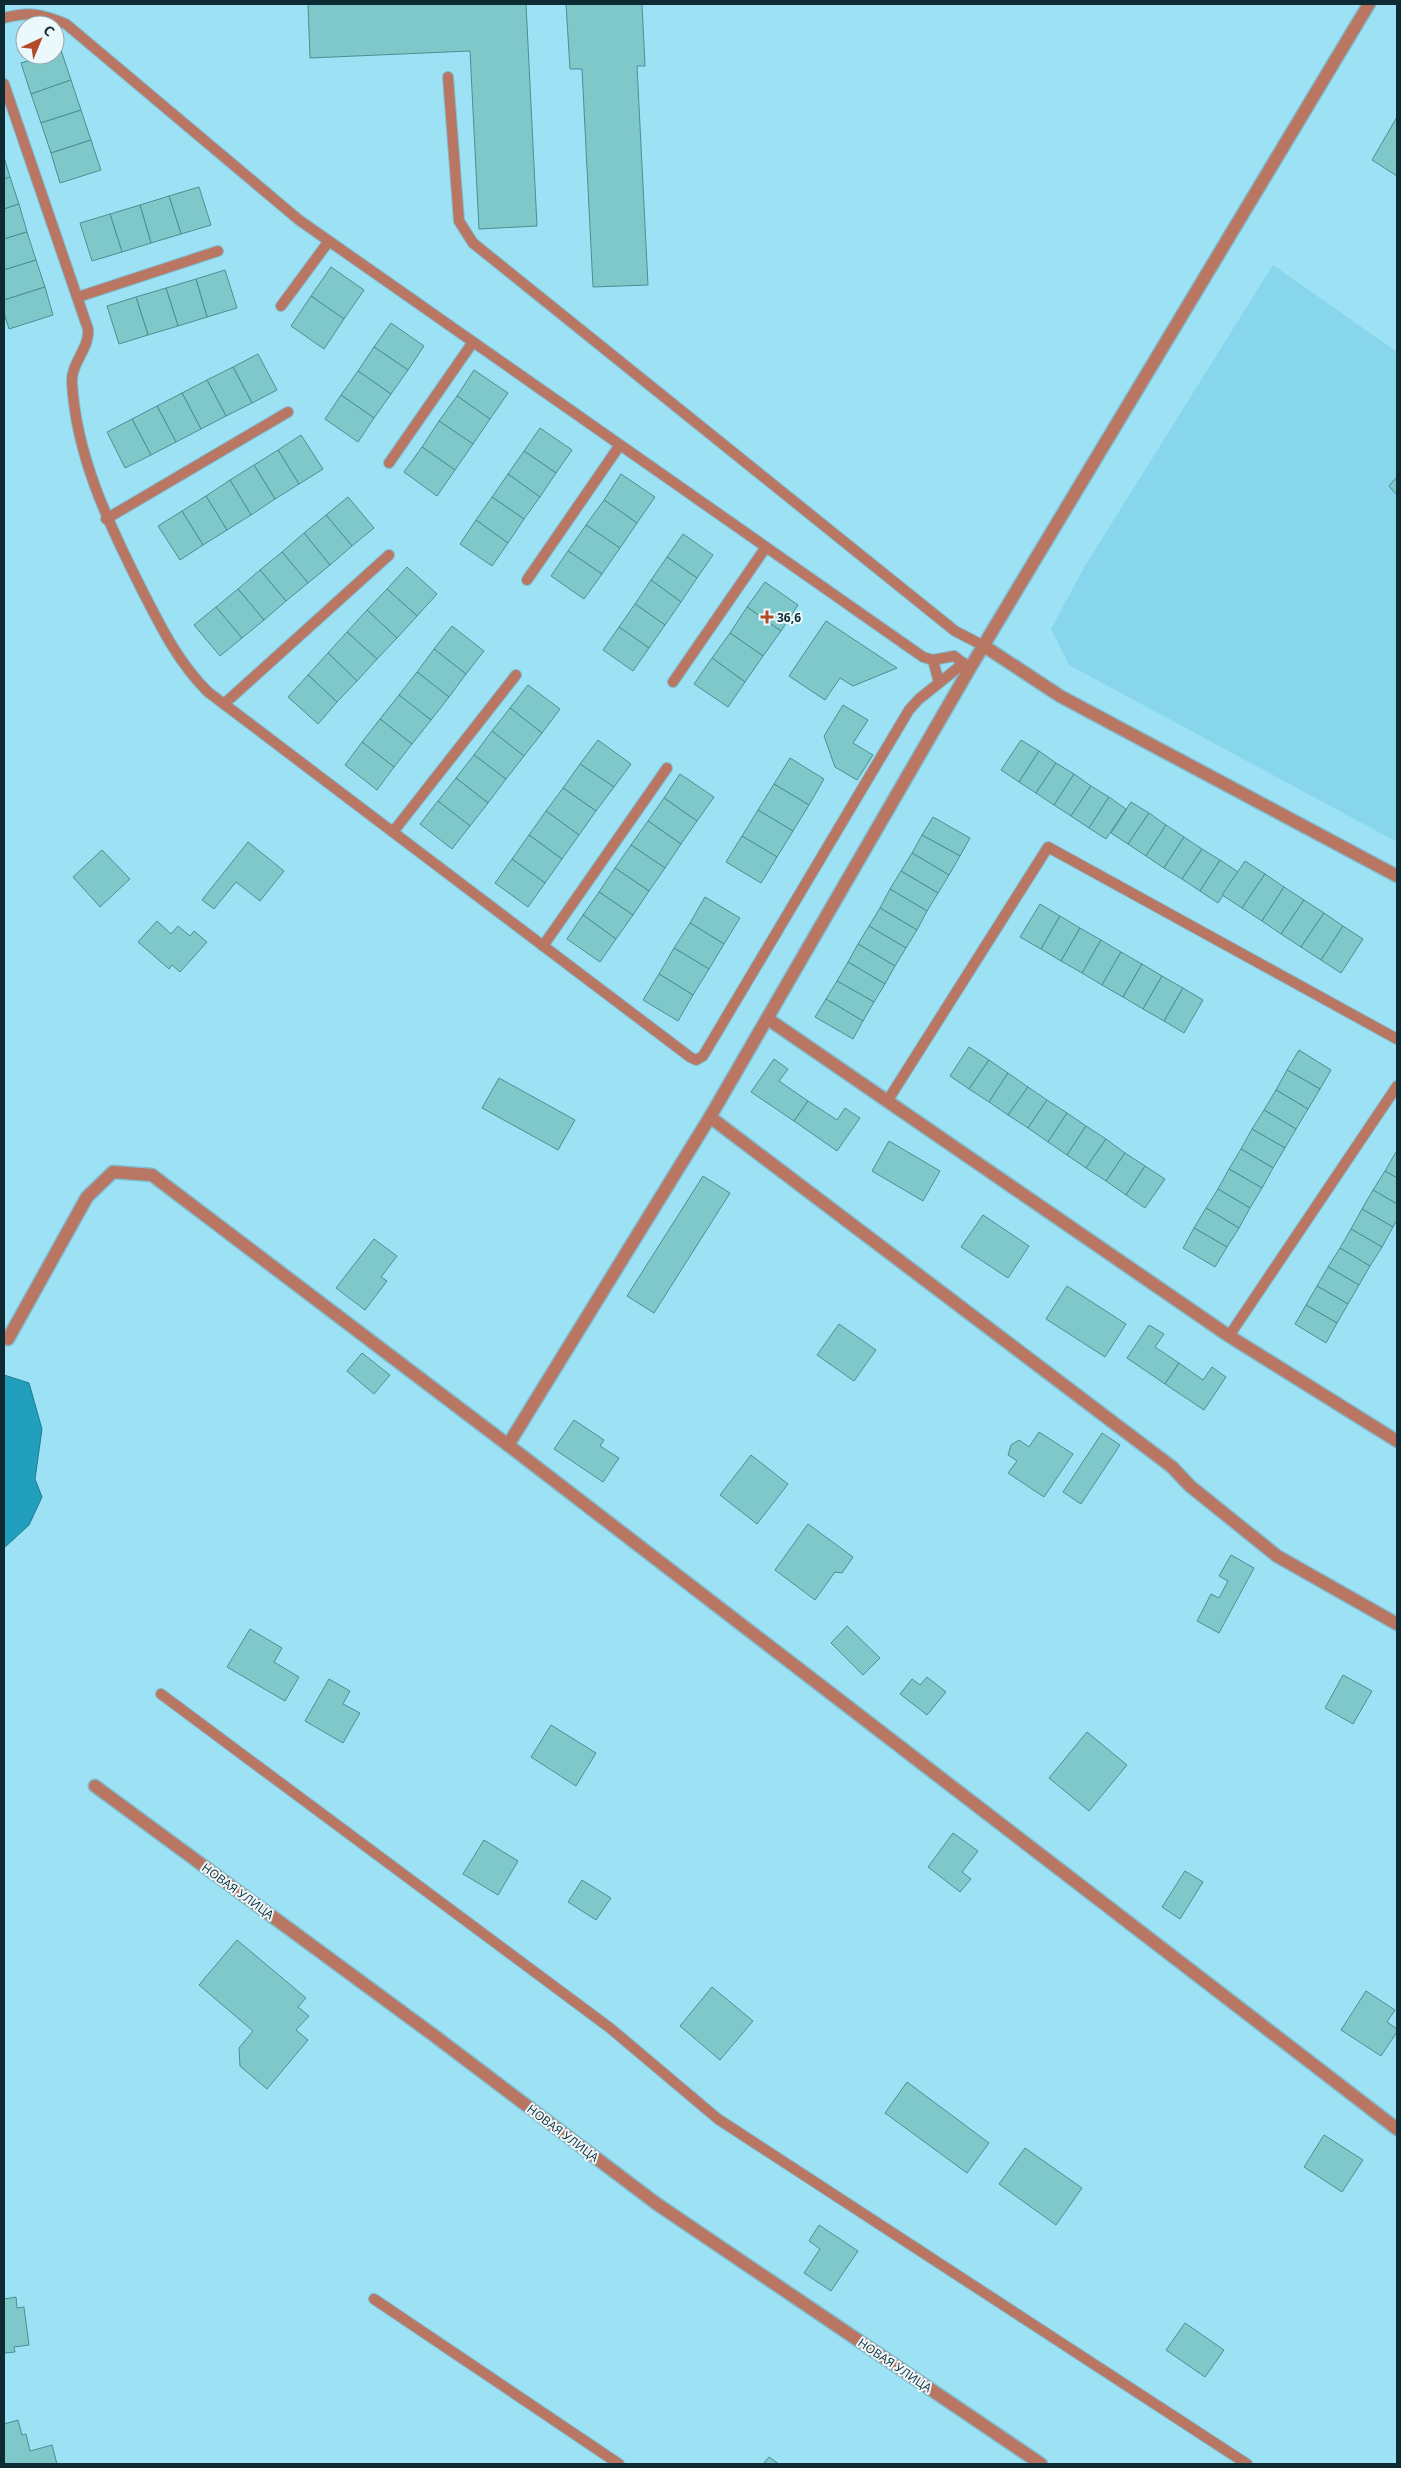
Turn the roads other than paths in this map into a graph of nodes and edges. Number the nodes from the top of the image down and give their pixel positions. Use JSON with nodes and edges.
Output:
{"nodes":[{"id":1,"x":1369,"y":4,"type":"edge"},
{"id":2,"x":4,"y":18,"type":"edge"},
{"id":3,"x":448,"y":77,"type":"dead end"},
{"id":4,"x":4,"y":84,"type":"edge"},
{"id":5,"x":330,"y":241,"type":"junction"},
{"id":6,"x":218,"y":251,"type":"dead end"},
{"id":7,"x":78,"y":298,"type":"junction"},
{"id":8,"x":281,"y":306,"type":"dead end"},
{"id":9,"x":473,"y":342,"type":"junction"},
{"id":10,"x":288,"y":412,"type":"dead end"},
{"id":11,"x":620,"y":445,"type":"junction"},
{"id":12,"x":390,"y":463,"type":"dead end"},
{"id":13,"x":106,"y":519,"type":"junction"},
{"id":14,"x":766,"y":547,"type":"junction"},
{"id":15,"x":389,"y":555,"type":"dead end"},
{"id":16,"x":527,"y":580,"type":"dead end"},
{"id":17,"x":984,"y":646,"type":"junction"},
{"id":18,"x":933,"y":660,"type":"junction"},
{"id":19,"x":967,"y":665,"type":"junction"},
{"id":20,"x":516,"y":675,"type":"dead end"},
{"id":21,"x":673,"y":682,"type":"dead end"},
{"id":22,"x":939,"y":683,"type":"junction"},
{"id":23,"x":224,"y":704,"type":"junction"},
{"id":24,"x":666,"y":768,"type":"dead end"},
{"id":25,"x":393,"y":832,"type":"junction"},
{"id":26,"x":1397,"y":876,"type":"edge"},
{"id":27,"x":543,"y":946,"type":"junction"},
{"id":28,"x":768,"y":1019,"type":"junction"},
{"id":29,"x":1397,"y":1039,"type":"edge"},
{"id":30,"x":1397,"y":1086,"type":"edge"},
{"id":31,"x":888,"y":1100,"type":"junction"},
{"id":32,"x":710,"y":1118,"type":"junction"},
{"id":33,"x":1229,"y":1336,"type":"junction"},
{"id":34,"x":8,"y":1339,"type":"dead end"},
{"id":35,"x":1397,"y":1441,"type":"edge"},
{"id":36,"x":508,"y":1445,"type":"junction"},
{"id":37,"x":1397,"y":1624,"type":"edge"},
{"id":38,"x":161,"y":1694,"type":"dead end"},
{"id":39,"x":95,"y":1786,"type":"dead end"},
{"id":40,"x":1397,"y":2129,"type":"edge"},
{"id":41,"x":374,"y":2299,"type":"dead end"},
{"id":42,"x":619,"y":2464,"type":"edge"},
{"id":43,"x":1041,"y":2464,"type":"edge"},
{"id":44,"x":1247,"y":2464,"type":"edge"}],
"edges":[{"from":1,"to":17,"type":"street"},
{"from":2,"to":5,"type":"lane"},
{"from":3,"to":17,"type":"lane"},
{"from":4,"to":7,"type":"lane"},
{"from":5,"to":8,"type":"lane"},
{"from":5,"to":9,"type":"lane"},
{"from":6,"to":7,"type":"lane"},
{"from":7,"to":13,"type":"lane"},
{"from":9,"to":11,"type":"lane"},
{"from":9,"to":12,"type":"lane"},
{"from":10,"to":13,"type":"lane"},
{"from":11,"to":14,"type":"lane"},
{"from":11,"to":16,"type":"lane"},
{"from":13,"to":23,"type":"lane"},
{"from":14,"to":18,"type":"lane"},
{"from":14,"to":21,"type":"lane"},
{"from":15,"to":23,"type":"lane"},
{"from":17,"to":19,"type":"street"},
{"from":17,"to":26,"type":"street"},
{"from":18,"to":19,"type":"lane"},
{"from":18,"to":22,"type":"lane"},
{"from":19,"to":22,"type":"lane"},
{"from":19,"to":28,"type":"street"},
{"from":20,"to":25,"type":"lane"},
{"from":22,"to":27,"type":"lane"},
{"from":23,"to":25,"type":"lane"},
{"from":24,"to":27,"type":"lane"},
{"from":25,"to":27,"type":"lane"},
{"from":28,"to":31,"type":"street"},
{"from":28,"to":32,"type":"street"},
{"from":29,"to":31,"type":"lane"},
{"from":30,"to":33,"type":"lane"},
{"from":31,"to":33,"type":"street"},
{"from":32,"to":36,"type":"street"},
{"from":32,"to":37,"type":"street"},
{"from":33,"to":35,"type":"street"},
{"from":34,"to":36,"type":"street"},
{"from":36,"to":40,"type":"street"},
{"from":38,"to":44,"type":"lane"},
{"from":39,"to":43,"type":"street","name":"НОВАЯ УЛИЦА"},
{"from":41,"to":42,"type":"lane"}]}
